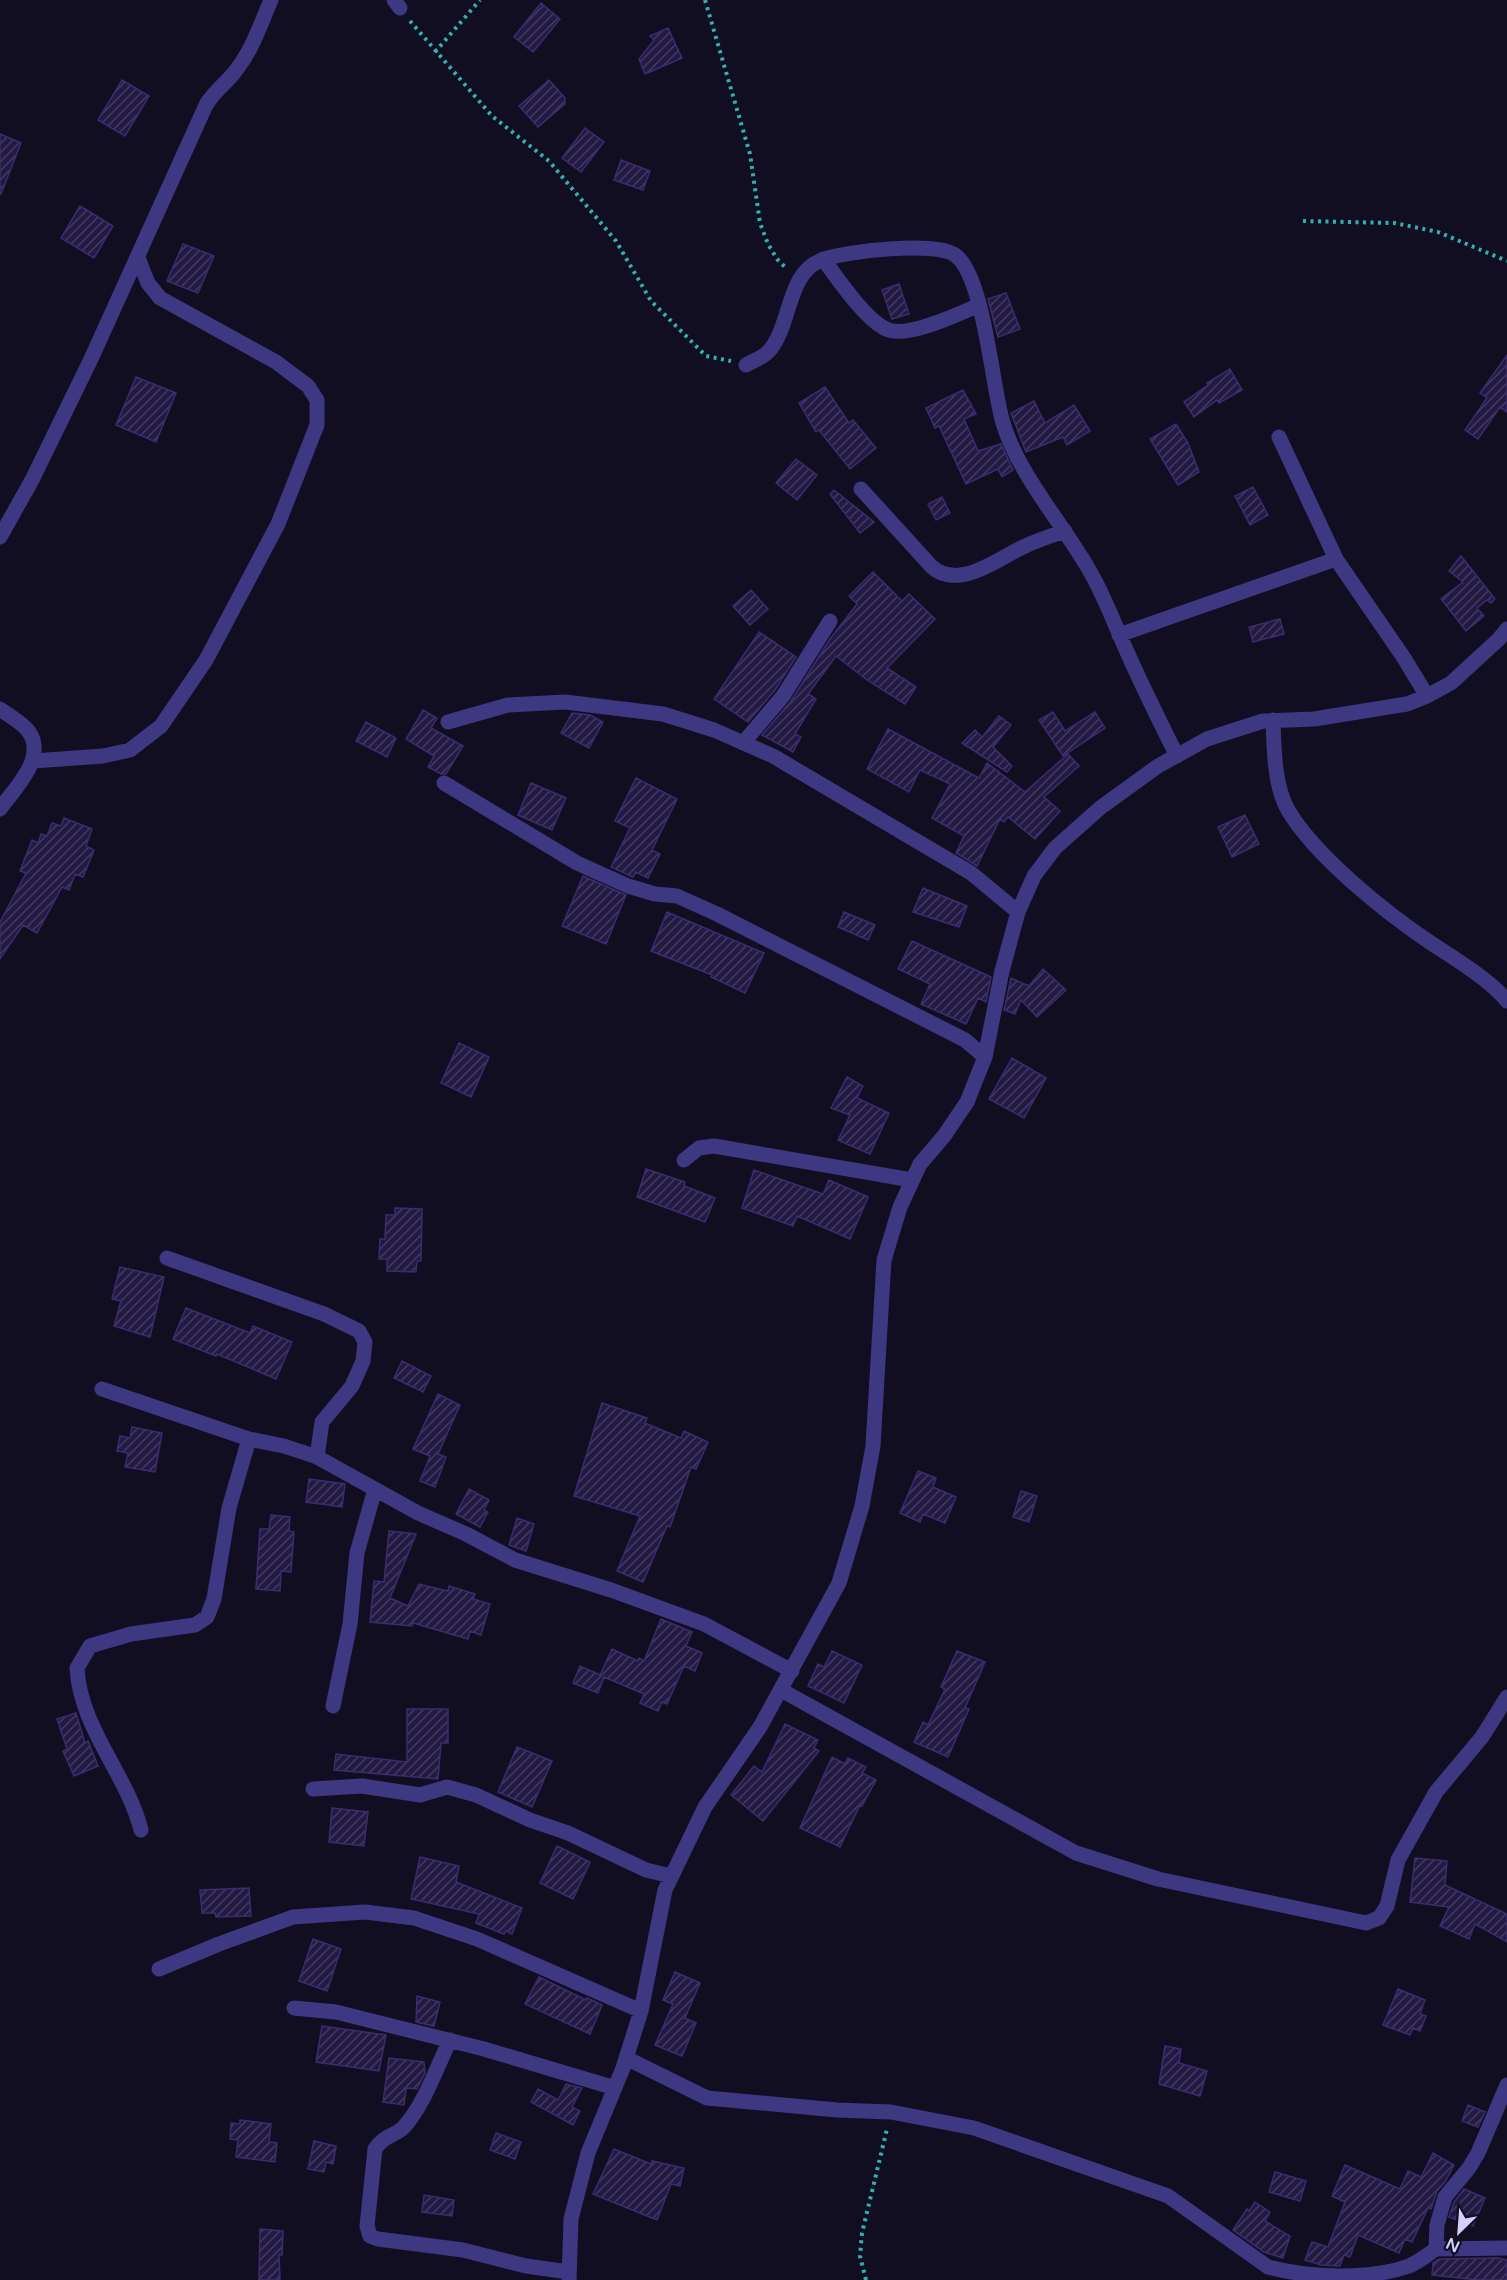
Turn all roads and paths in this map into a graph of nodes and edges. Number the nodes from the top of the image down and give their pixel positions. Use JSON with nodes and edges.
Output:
{"nodes":[{"id":1,"x":271,"y":0,"type":"edge"},
{"id":2,"x":480,"y":0,"type":"edge"},
{"id":3,"x":705,"y":0,"type":"edge"},
{"id":4,"x":397,"y":4,"type":"edge"},
{"id":5,"x":435,"y":52,"type":"junction"},
{"id":6,"x":1303,"y":221,"type":"dead end"},
{"id":7,"x":138,"y":258,"type":"junction"},
{"id":8,"x":823,"y":259,"type":"junction"},
{"id":9,"x":1507,"y":261,"type":"edge"},
{"id":10,"x":799,"y":279,"type":"junction"},
{"id":11,"x":979,"y":305,"type":"junction"},
{"id":12,"x":746,"y":365,"type":"joint"},
{"id":13,"x":1279,"y":437,"type":"dead end"},
{"id":14,"x":861,"y":489,"type":"dead end"},
{"id":15,"x":1065,"y":531,"type":"junction"},
{"id":16,"x":0,"y":537,"type":"edge"},
{"id":17,"x":1336,"y":559,"type":"junction"},
{"id":18,"x":830,"y":621,"type":"dead end"},
{"id":19,"x":1507,"y":629,"type":"edge"},
{"id":20,"x":1119,"y":635,"type":"junction"},
{"id":21,"x":1427,"y":696,"type":"junction"},
{"id":22,"x":0,"y":709,"type":"edge"},
{"id":23,"x":1273,"y":720,"type":"junction"},
{"id":24,"x":448,"y":722,"type":"dead end"},
{"id":25,"x":743,"y":742,"type":"junction"},
{"id":26,"x":1177,"y":756,"type":"junction"},
{"id":27,"x":33,"y":761,"type":"junction"},
{"id":28,"x":444,"y":783,"type":"dead end"},
{"id":29,"x":0,"y":809,"type":"edge"},
{"id":30,"x":1018,"y":912,"type":"junction"},
{"id":31,"x":1507,"y":1001,"type":"edge"},
{"id":32,"x":985,"y":1057,"type":"junction"},
{"id":33,"x":684,"y":1160,"type":"dead end"},
{"id":34,"x":912,"y":1180,"type":"junction"},
{"id":35,"x":167,"y":1258,"type":"dead end"},
{"id":36,"x":102,"y":1389,"type":"dead end"},
{"id":37,"x":249,"y":1440,"type":"junction"},
{"id":38,"x":317,"y":1458,"type":"junction"},
{"id":39,"x":375,"y":1489,"type":"junction"},
{"id":40,"x":792,"y":1671,"type":"junction"},
{"id":41,"x":781,"y":1690,"type":"junction"},
{"id":42,"x":1507,"y":1697,"type":"edge"},
{"id":43,"x":333,"y":1706,"type":"dead end"},
{"id":44,"x":313,"y":1789,"type":"dead end"},
{"id":45,"x":141,"y":1830,"type":"dead end"},
{"id":46,"x":671,"y":1876,"type":"junction"},
{"id":47,"x":159,"y":1969,"type":"dead end"},
{"id":48,"x":294,"y":2008,"type":"dead end"},
{"id":49,"x":641,"y":2011,"type":"junction"},
{"id":50,"x":450,"y":2040,"type":"junction"},
{"id":51,"x":626,"y":2058,"type":"junction"},
{"id":52,"x":1507,"y":2085,"type":"edge"},
{"id":53,"x":615,"y":2088,"type":"junction"},
{"id":54,"x":891,"y":2112,"type":"junction"},
{"id":55,"x":1436,"y":2248,"type":"junction"},
{"id":56,"x":1507,"y":2248,"type":"edge"},
{"id":57,"x":569,"y":2276,"type":"edge"},
{"id":58,"x":866,"y":2280,"type":"edge"}],
"edges":[{"from":1,"to":7,"type":"street"},
{"from":2,"to":5,"type":"path"},
{"from":3,"to":10,"type":"path"},
{"from":4,"to":5,"type":"path"},
{"from":5,"to":12,"type":"path"},
{"from":6,"to":9,"type":"path"},
{"from":7,"to":16,"type":"street"},
{"from":7,"to":27,"type":"street"},
{"from":8,"to":10,"type":"street"},
{"from":8,"to":11,"type":"street"},
{"from":8,"to":11,"type":"street"},
{"from":10,"to":12,"type":"street"},
{"from":11,"to":15,"type":"street"},
{"from":13,"to":17,"type":"street"},
{"from":14,"to":15,"type":"street"},
{"from":15,"to":20,"type":"street"},
{"from":17,"to":20,"type":"street"},
{"from":17,"to":21,"type":"street"},
{"from":18,"to":25,"type":"street"},
{"from":19,"to":21,"type":"street"},
{"from":20,"to":26,"type":"street"},
{"from":21,"to":23,"type":"street"},
{"from":22,"to":27,"type":"street"},
{"from":23,"to":26,"type":"street"},
{"from":23,"to":31,"type":"street"},
{"from":24,"to":25,"type":"street"},
{"from":25,"to":30,"type":"street"},
{"from":26,"to":30,"type":"street"},
{"from":27,"to":29,"type":"street"},
{"from":28,"to":32,"type":"street"},
{"from":30,"to":32,"type":"street"},
{"from":32,"to":34,"type":"street"},
{"from":33,"to":34,"type":"street"},
{"from":34,"to":40,"type":"street"},
{"from":35,"to":38,"type":"street"},
{"from":36,"to":37,"type":"street"},
{"from":37,"to":38,"type":"street"},
{"from":37,"to":45,"type":"street"},
{"from":38,"to":39,"type":"street"},
{"from":39,"to":40,"type":"street"},
{"from":39,"to":43,"type":"street"},
{"from":40,"to":41,"type":"street"},
{"from":41,"to":42,"type":"street"},
{"from":41,"to":46,"type":"street"},
{"from":44,"to":46,"type":"street"},
{"from":46,"to":49,"type":"street"},
{"from":47,"to":49,"type":"street"},
{"from":48,"to":50,"type":"street"},
{"from":49,"to":51,"type":"street"},
{"from":50,"to":53,"type":"street"},
{"from":50,"to":57,"type":"street"},
{"from":51,"to":53,"type":"street"},
{"from":51,"to":54,"type":"street"},
{"from":52,"to":55,"type":"street"},
{"from":53,"to":57,"type":"street"},
{"from":54,"to":55,"type":"street"},
{"from":54,"to":58,"type":"path"},
{"from":55,"to":56,"type":"street"}]}
